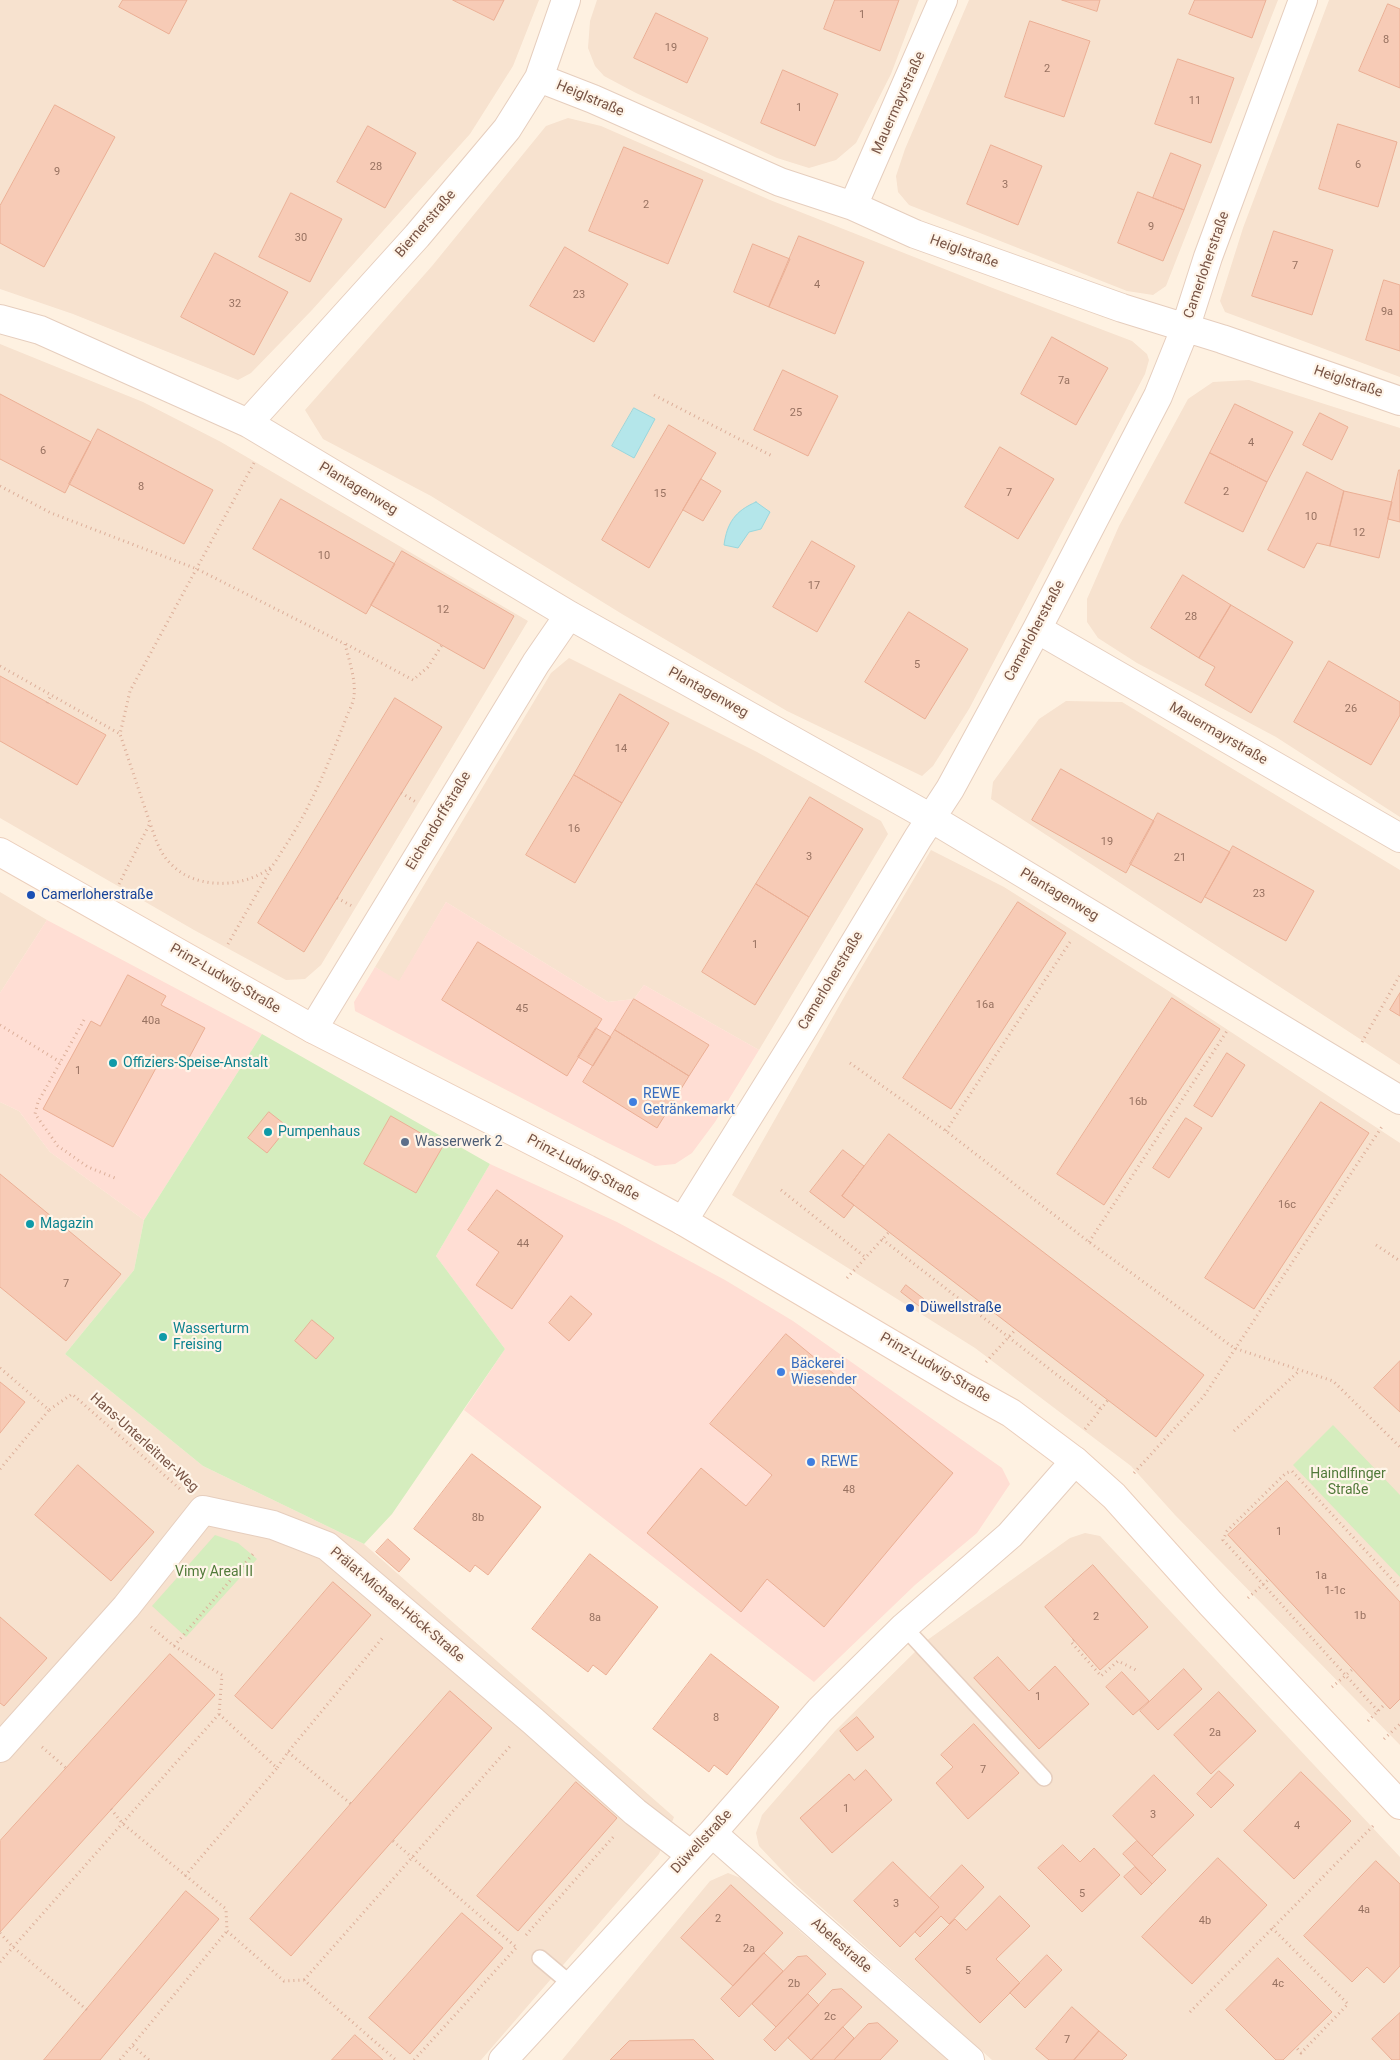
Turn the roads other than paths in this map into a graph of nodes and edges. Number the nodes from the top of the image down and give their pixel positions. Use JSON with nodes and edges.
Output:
{"nodes":[{"id":1,"x":566,"y":0,"type":"edge"},
{"id":2,"x":944,"y":0,"type":"edge"},
{"id":3,"x":1303,"y":0,"type":"edge"},
{"id":4,"x":538,"y":78,"type":"junction"},
{"id":5,"x":853,"y":206,"type":"junction"},
{"id":6,"x":0,"y":319,"type":"edge"},
{"id":7,"x":1185,"y":329,"type":"junction"},
{"id":8,"x":1400,"y":401,"type":"edge"},
{"id":9,"x":248,"y":424,"type":"junction"},
{"id":10,"x":569,"y":615,"type":"junction"},
{"id":11,"x":1037,"y":629,"type":"junction"},
{"id":12,"x":931,"y":818,"type":"junction"},
{"id":13,"x":1400,"y":838,"type":"edge"},
{"id":14,"x":0,"y":852,"type":"edge"},
{"id":15,"x":313,"y":1029,"type":"junction"},
{"id":16,"x":1400,"y":1100,"type":"edge"},
{"id":17,"x":683,"y":1221,"type":"junction"},
{"id":18,"x":1075,"y":1461,"type":"junction"},
{"id":19,"x":904,"y":1627,"type":"junction"},
{"id":20,"x":0,"y":1748,"type":"edge"},
{"id":21,"x":1044,"y":1778,"type":"dead end"},
{"id":22,"x":1390,"y":1813,"type":"edge"},
{"id":23,"x":712,"y":1833,"type":"junction"},
{"id":24,"x":691,"y":1855,"type":"junction"},
{"id":25,"x":540,"y":1958,"type":"dead end"},
{"id":26,"x":572,"y":1985,"type":"junction"},
{"id":27,"x":503,"y":2060,"type":"edge"},
{"id":28,"x":970,"y":2060,"type":"edge"}],
"edges":[{"from":1,"to":4,"type":"street","name":"Biernerstraße"},
{"from":2,"to":5,"type":"street","name":"Mauermayrstraße"},
{"from":3,"to":7,"type":"street","name":"Camerloherstraße"},
{"from":4,"to":5,"type":"street","name":"Heiglstraße"},
{"from":4,"to":9,"type":"street","name":"Biernerstraße"},
{"from":5,"to":7,"type":"street","name":"Heiglstraße"},
{"from":6,"to":9,"type":"street","name":"Plantagenweg"},
{"from":7,"to":8,"type":"street","name":"Heiglstraße"},
{"from":7,"to":11,"type":"street","name":"Camerloherstraße"},
{"from":9,"to":10,"type":"street","name":"Plantagenweg"},
{"from":10,"to":12,"type":"street","name":"Plantagenweg"},
{"from":10,"to":15,"type":"street","name":"Eichendorffstraße"},
{"from":11,"to":12,"type":"street","name":"Camerloherstraße"},
{"from":11,"to":13,"type":"street","name":"Mauermayrstraße"},
{"from":12,"to":16,"type":"street","name":"Plantagenweg"},
{"from":12,"to":17,"type":"street","name":"Camerloherstraße"},
{"from":14,"to":15,"type":"street","name":"Prinz-Ludwig-Straße"},
{"from":15,"to":17,"type":"street","name":"Prinz-Ludwig-Straße"},
{"from":17,"to":18,"type":"street","name":"Prinz-Ludwig-Straße"},
{"from":18,"to":19,"type":"street","name":"Düwellstraße"},
{"from":18,"to":22,"type":"street"},
{"from":19,"to":21,"type":"lane"},
{"from":19,"to":23,"type":"street","name":"Düwellstraße"},
{"from":20,"to":24,"type":"street","name":"Prälat-Michael-Höck-Straße"},
{"from":23,"to":24,"type":"street","name":"Düwellstraße"},
{"from":23,"to":28,"type":"street","name":"Abelestraße"},
{"from":24,"to":26,"type":"street","name":"Düwellstraße"},
{"from":25,"to":26,"type":"lane"},
{"from":26,"to":27,"type":"street","name":"Düwellstraße"}]}
